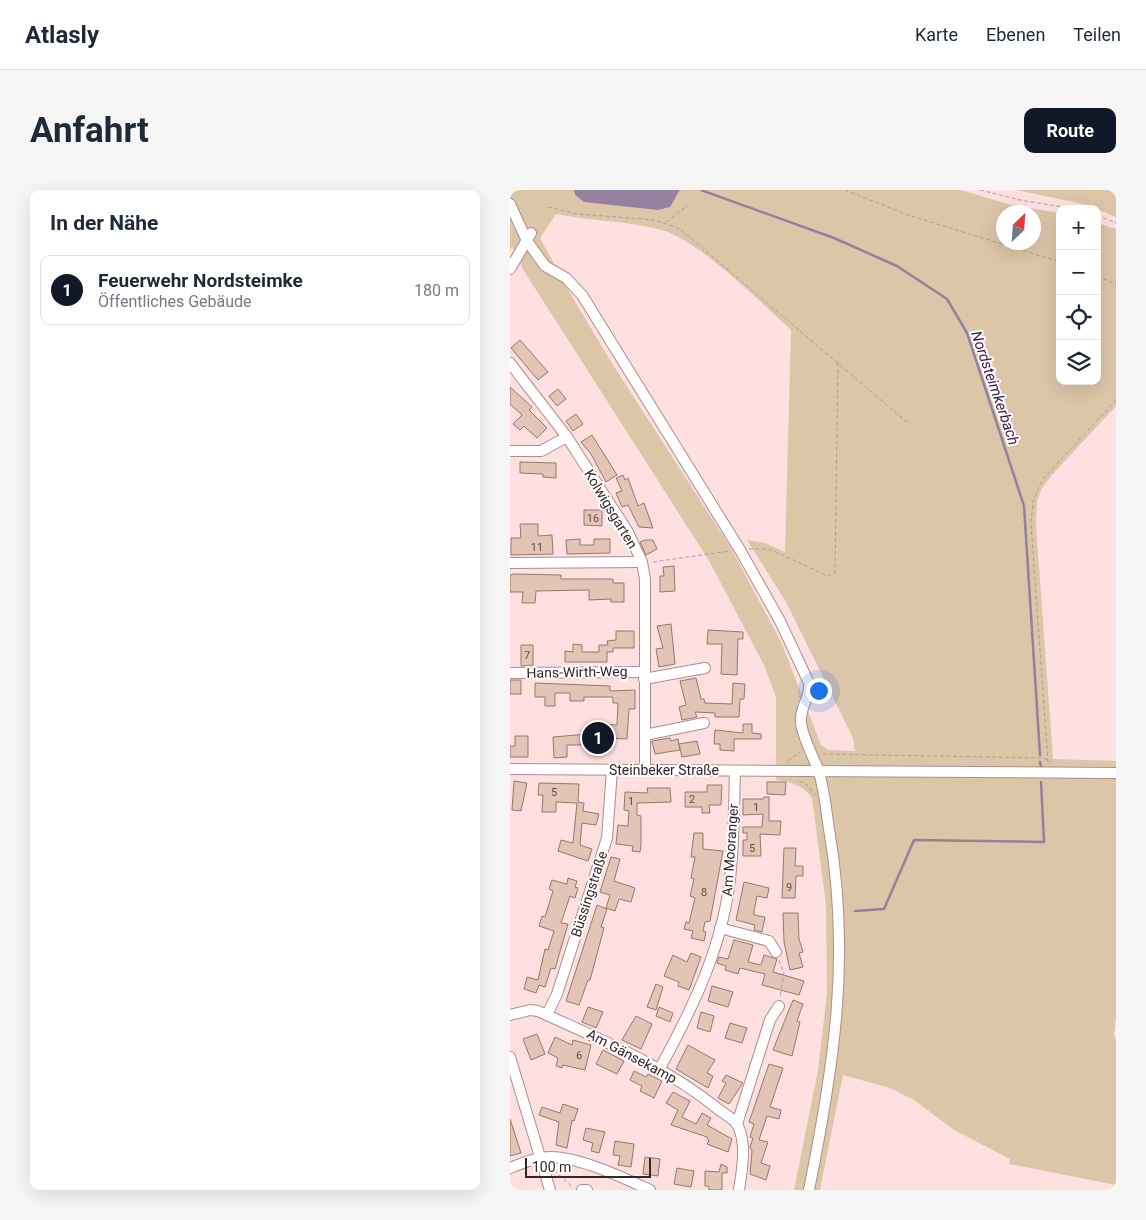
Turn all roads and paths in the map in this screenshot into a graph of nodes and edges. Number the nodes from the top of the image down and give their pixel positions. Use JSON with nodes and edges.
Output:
{"nodes":[{"id":1,"x":845,"y":190,"type":"edge"},
{"id":2,"x":980,"y":190,"type":"edge"},
{"id":3,"x":510,"y":204,"type":"edge"},
{"id":4,"x":688,"y":205,"type":"dead end"},
{"id":5,"x":1056,"y":206,"type":"edge"},
{"id":6,"x":548,"y":207,"type":"dead end"},
{"id":7,"x":1101,"y":217,"type":"edge"},
{"id":8,"x":665,"y":222,"type":"junction"},
{"id":9,"x":1116,"y":223,"type":"edge"},
{"id":10,"x":529,"y":237,"type":"junction"},
{"id":11,"x":1056,"y":261,"type":"edge"},
{"id":12,"x":510,"y":269,"type":"edge"},
{"id":13,"x":1101,"y":278,"type":"edge"},
{"id":14,"x":1116,"y":284,"type":"edge"},
{"id":15,"x":838,"y":362,"type":"junction"},
{"id":16,"x":510,"y":363,"type":"edge"},
{"id":17,"x":1116,"y":400,"type":"edge"},
{"id":18,"x":908,"y":423,"type":"dead end"},
{"id":19,"x":567,"y":437,"type":"junction"},
{"id":20,"x":510,"y":451,"type":"edge"},
{"id":21,"x":740,"y":550,"type":"junction"},
{"id":22,"x":642,"y":562,"type":"junction"},
{"id":23,"x":510,"y":564,"type":"edge"},
{"id":24,"x":705,"y":668,"type":"dead end"},
{"id":25,"x":510,"y":673,"type":"edge"},
{"id":26,"x":645,"y":675,"type":"junction"},
{"id":27,"x":704,"y":723,"type":"dead end"},
{"id":28,"x":645,"y":735,"type":"junction"},
{"id":29,"x":822,"y":754,"type":"dead end"},
{"id":30,"x":1048,"y":760,"type":"junction"},
{"id":31,"x":1058,"y":763,"type":"dead end"},
{"id":32,"x":510,"y":769,"type":"edge"},
{"id":33,"x":612,"y":770,"type":"junction"},
{"id":34,"x":645,"y":770,"type":"junction"},
{"id":35,"x":818,"y":770,"type":"junction"},
{"id":36,"x":735,"y":771,"type":"junction"},
{"id":37,"x":1048,"y":773,"type":"junction"},
{"id":38,"x":1116,"y":774,"type":"edge"},
{"id":39,"x":720,"y":928,"type":"junction"},
{"id":40,"x":776,"y":952,"type":"joint"},
{"id":41,"x":779,"y":1006,"type":"joint"},
{"id":42,"x":510,"y":1015,"type":"edge"},
{"id":43,"x":547,"y":1015,"type":"junction"},
{"id":44,"x":510,"y":1057,"type":"edge"},
{"id":45,"x":660,"y":1068,"type":"junction"},
{"id":46,"x":737,"y":1124,"type":"junction"},
{"id":47,"x":540,"y":1158,"type":"junction"},
{"id":48,"x":510,"y":1168,"type":"edge"},
{"id":49,"x":552,"y":1169,"type":"dead end"},
{"id":50,"x":550,"y":1190,"type":"edge"},
{"id":51,"x":576,"y":1190,"type":"edge"},
{"id":52,"x":582,"y":1190,"type":"edge"},
{"id":53,"x":587,"y":1190,"type":"edge"},
{"id":54,"x":650,"y":1190,"type":"edge"},
{"id":55,"x":739,"y":1190,"type":"edge"},
{"id":56,"x":809,"y":1190,"type":"edge"}],
"edges":[{"from":1,"to":11,"type":"path"},
{"from":2,"to":5,"type":"path"},
{"from":3,"to":10,"type":"street"},
{"from":4,"to":8,"type":"path"},
{"from":6,"to":8,"type":"path"},
{"from":7,"to":9,"type":"path"},
{"from":8,"to":15,"type":"path"},
{"from":10,"to":12,"type":"street"},
{"from":10,"to":21,"type":"street"},
{"from":13,"to":14,"type":"path"},
{"from":15,"to":18,"type":"path"},
{"from":15,"to":21,"type":"path"},
{"from":16,"to":19,"type":"street","name":"Kolwigsgarten"},
{"from":17,"to":30,"type":"path"},
{"from":19,"to":20,"type":"street"},
{"from":19,"to":22,"type":"street","name":"Kolwigsgarten"},
{"from":21,"to":22,"type":"path"},
{"from":21,"to":35,"type":"street"},
{"from":22,"to":23,"type":"street"},
{"from":22,"to":26,"type":"street","name":"Kolwigsgarten"},
{"from":24,"to":26,"type":"street"},
{"from":25,"to":26,"type":"street","name":"Hans-Wirth-Weg"},
{"from":26,"to":28,"type":"street","name":"Kolwigsgarten"},
{"from":27,"to":28,"type":"street"},
{"from":28,"to":34,"type":"street","name":"Kolwigsgarten"},
{"from":29,"to":30,"type":"path"},
{"from":30,"to":31,"type":"path"},
{"from":30,"to":37,"type":"path"},
{"from":32,"to":33,"type":"street","name":"Steinbeker Straße"},
{"from":33,"to":34,"type":"street","name":"Steinbeker Straße"},
{"from":33,"to":43,"type":"street","name":"Büssingstraße"},
{"from":34,"to":36,"type":"street","name":"Steinbeker Straße"},
{"from":35,"to":36,"type":"street","name":"Steinbeker Straße"},
{"from":35,"to":37,"type":"street","name":"Steinbeker Straße"},
{"from":35,"to":56,"type":"street"},
{"from":36,"to":39,"type":"street","name":"Am Mooranger"},
{"from":37,"to":38,"type":"street","name":"Steinbeker Straße"},
{"from":39,"to":40,"type":"street"},
{"from":39,"to":45,"type":"street","name":"Am Mooranger"},
{"from":40,"to":41,"type":"path"},
{"from":41,"to":46,"type":"street"},
{"from":42,"to":43,"type":"street","name":"Am Gänsekamp"},
{"from":43,"to":45,"type":"street","name":"Am Gänsekamp"},
{"from":44,"to":47,"type":"street"},
{"from":45,"to":46,"type":"street","name":"Am Gänsekamp"},
{"from":46,"to":55,"type":"street"},
{"from":47,"to":48,"type":"street"},
{"from":47,"to":50,"type":"street"},
{"from":47,"to":54,"type":"street"},
{"from":49,"to":51,"type":"path"},
{"from":52,"to":53,"type":"street"}]}
